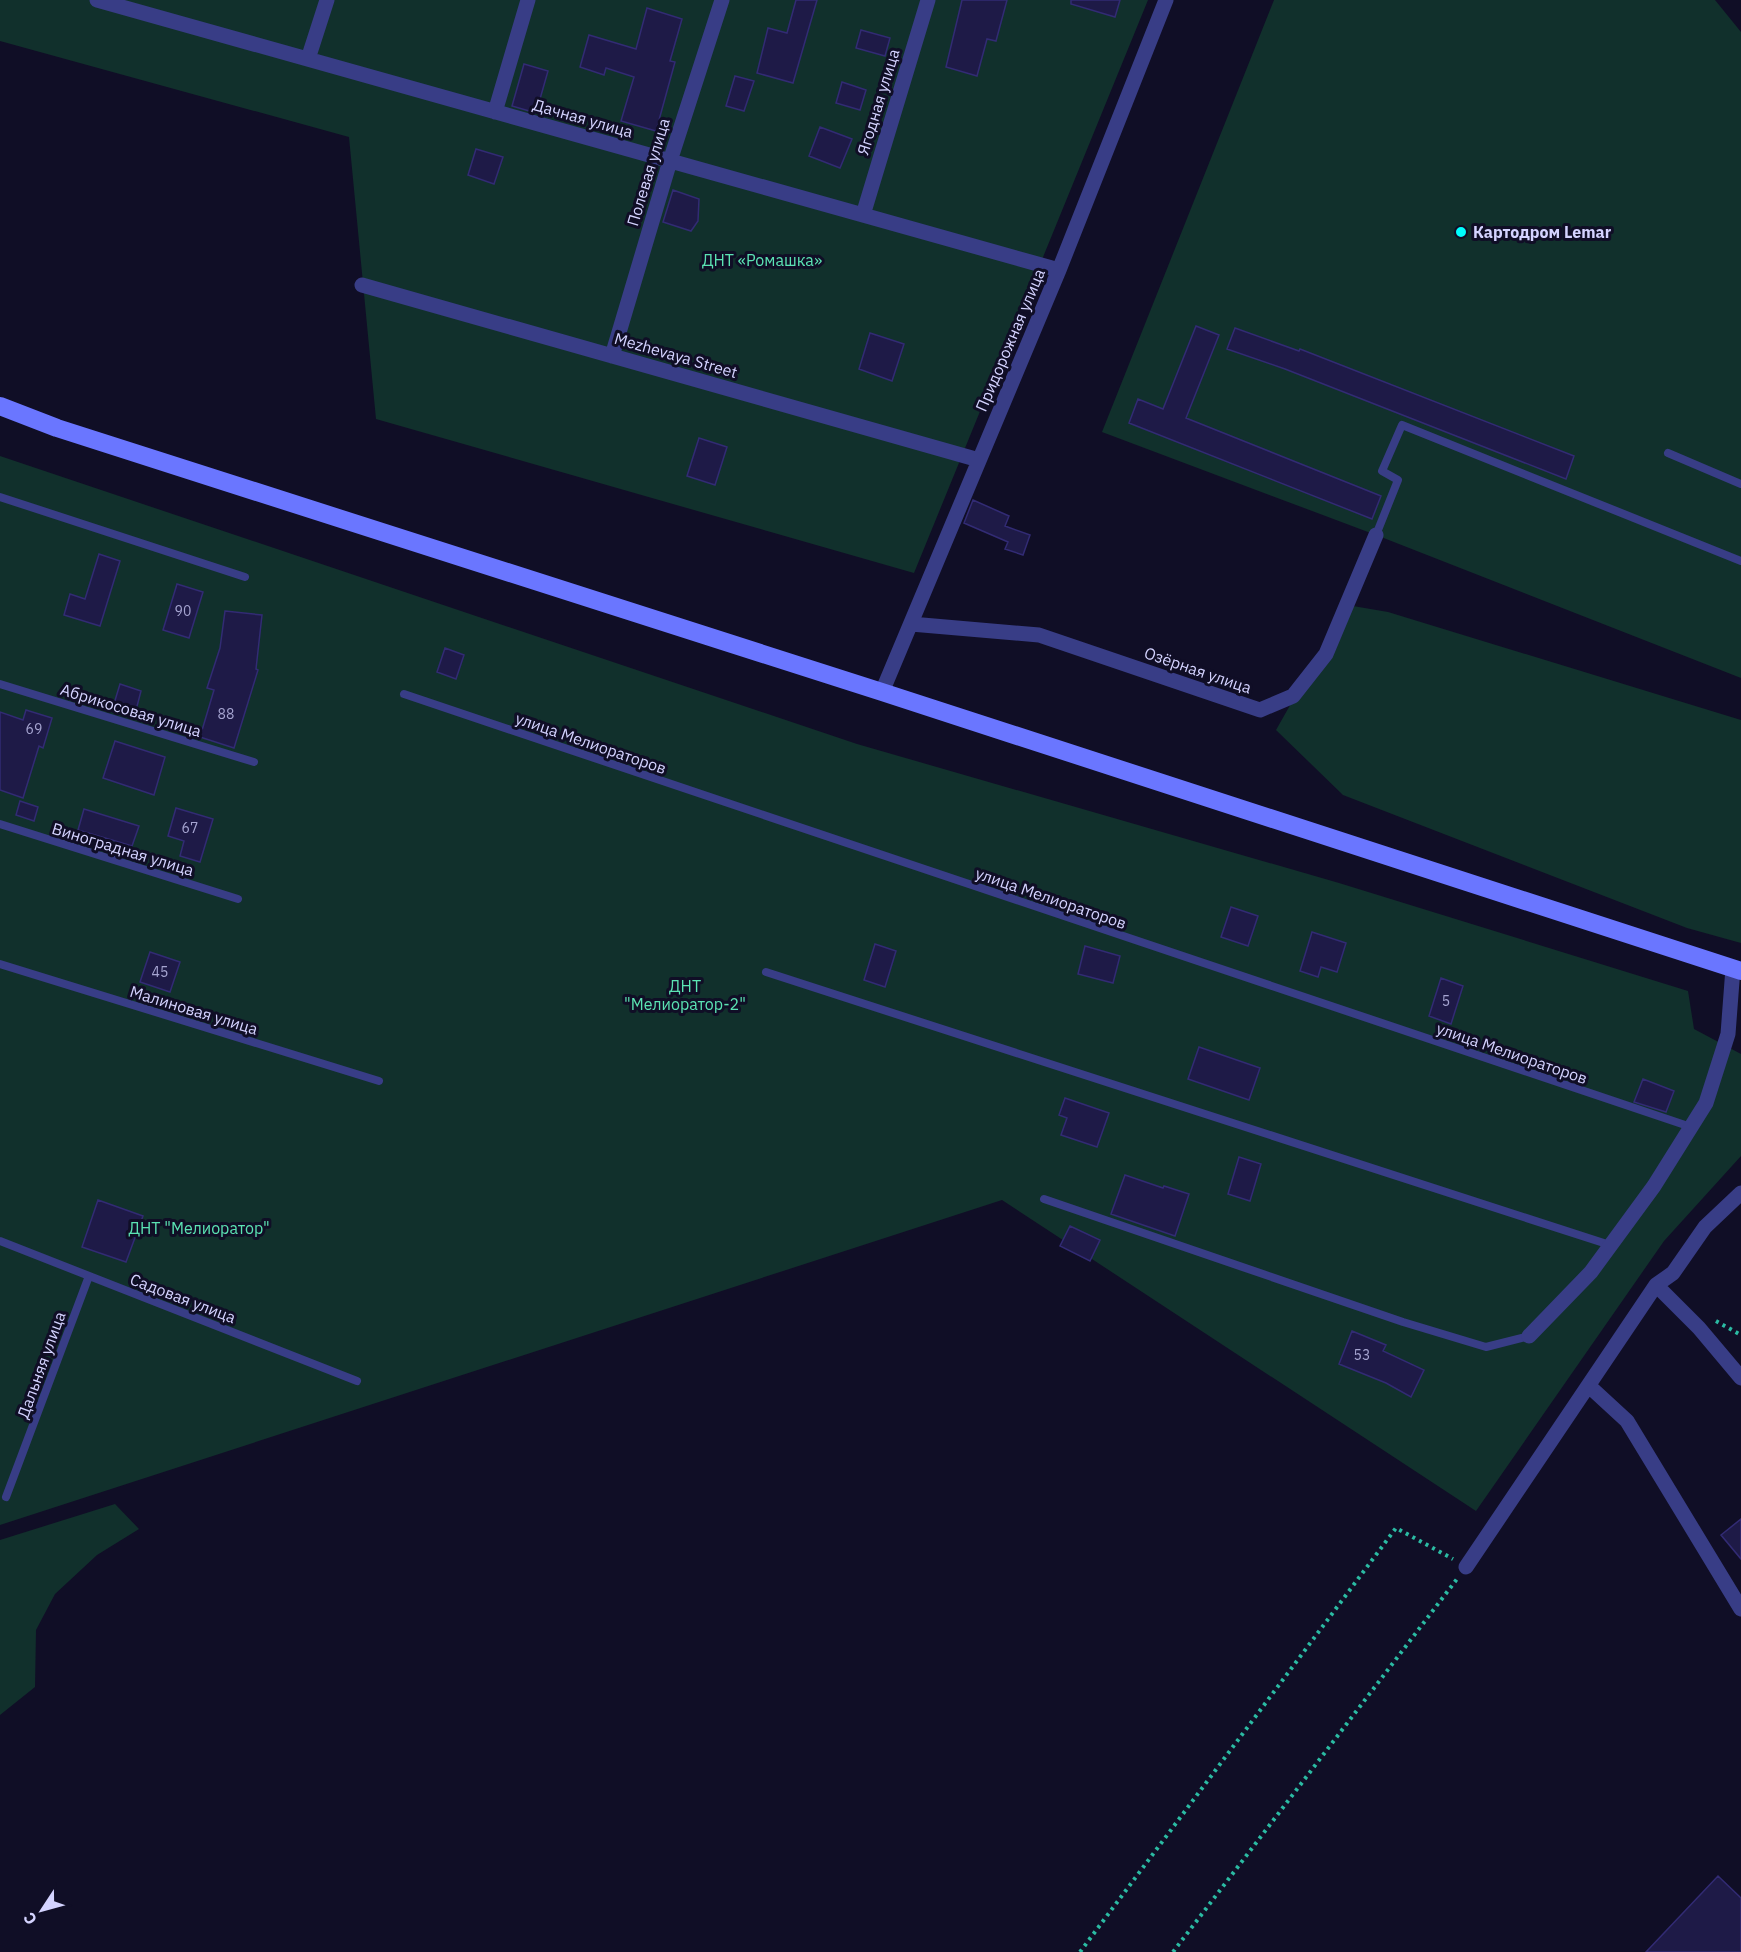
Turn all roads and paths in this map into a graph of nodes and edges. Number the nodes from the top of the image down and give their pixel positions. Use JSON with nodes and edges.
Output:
{"nodes":[{"id":1,"x":97,"y":0,"type":"edge"},
{"id":2,"x":327,"y":0,"type":"edge"},
{"id":3,"x":528,"y":0,"type":"edge"},
{"id":4,"x":722,"y":0,"type":"edge"},
{"id":5,"x":928,"y":0,"type":"edge"},
{"id":6,"x":1166,"y":0,"type":"edge"},
{"id":7,"x":126,"y":4,"type":"edge"},
{"id":8,"x":308,"y":59,"type":"junction"},
{"id":9,"x":495,"y":112,"type":"junction"},
{"id":10,"x":670,"y":161,"type":"junction"},
{"id":11,"x":863,"y":215,"type":"junction"},
{"id":12,"x":1059,"y":270,"type":"junction"},
{"id":13,"x":362,"y":285,"type":"dead end"},
{"id":14,"x":612,"y":356,"type":"junction"},
{"id":15,"x":0,"y":406,"type":"edge"},
{"id":16,"x":1668,"y":453,"type":"dead end"},
{"id":17,"x":979,"y":460,"type":"junction"},
{"id":18,"x":1741,"y":482,"type":"edge"},
{"id":19,"x":0,"y":497,"type":"edge"},
{"id":20,"x":1376,"y":536,"type":"joint"},
{"id":21,"x":1741,"y":561,"type":"edge"},
{"id":22,"x":245,"y":577,"type":"dead end"},
{"id":23,"x":911,"y":624,"type":"junction"},
{"id":24,"x":0,"y":684,"type":"edge"},
{"id":25,"x":882,"y":692,"type":"junction"},
{"id":26,"x":404,"y":694,"type":"dead end"},
{"id":27,"x":254,"y":762,"type":"dead end"},
{"id":28,"x":0,"y":824,"type":"edge"},
{"id":29,"x":238,"y":899,"type":"dead end"},
{"id":30,"x":0,"y":964,"type":"edge"},
{"id":31,"x":1737,"y":969,"type":"edge"},
{"id":32,"x":766,"y":972,"type":"dead end"},
{"id":33,"x":1734,"y":1038,"type":"edge"},
{"id":34,"x":379,"y":1082,"type":"dead end"},
{"id":35,"x":1691,"y":1127,"type":"junction"},
{"id":36,"x":1741,"y":1193,"type":"edge"},
{"id":37,"x":1044,"y":1199,"type":"dead end"},
{"id":38,"x":0,"y":1241,"type":"edge"},
{"id":39,"x":1610,"y":1245,"type":"junction"},
{"id":40,"x":89,"y":1276,"type":"junction"},
{"id":41,"x":1656,"y":1285,"type":"junction"},
{"id":42,"x":1529,"y":1336,"type":"joint"},
{"id":43,"x":1741,"y":1378,"type":"edge"},
{"id":44,"x":357,"y":1381,"type":"dead end"},
{"id":45,"x":1588,"y":1386,"type":"junction"},
{"id":46,"x":6,"y":1497,"type":"dead end"},
{"id":47,"x":1466,"y":1567,"type":"junction"},
{"id":48,"x":1741,"y":1609,"type":"edge"},
{"id":49,"x":1080,"y":1952,"type":"edge"},
{"id":50,"x":1173,"y":1952,"type":"edge"}],
"edges":[{"from":1,"to":7,"type":"street","name":"Дачная улица"},
{"from":2,"to":8,"type":"street"},
{"from":3,"to":9,"type":"street"},
{"from":4,"to":10,"type":"street","name":"Полевая улица"},
{"from":5,"to":11,"type":"street","name":"Ягодная улица"},
{"from":6,"to":12,"type":"street","name":"Придорожная улица"},
{"from":7,"to":8,"type":"street","name":"Дачная улица"},
{"from":8,"to":9,"type":"street","name":"Дачная улица"},
{"from":9,"to":10,"type":"street","name":"Дачная улица"},
{"from":10,"to":11,"type":"street","name":"Дачная улица"},
{"from":10,"to":14,"type":"street","name":"Полевая улица"},
{"from":11,"to":12,"type":"street","name":"Дачная улица"},
{"from":12,"to":17,"type":"street","name":"Придорожная улица"},
{"from":13,"to":14,"type":"street","name":"Mezhevaya Street"},
{"from":14,"to":17,"type":"street","name":"Mezhevaya Street"},
{"from":15,"to":25,"type":"main road"},
{"from":16,"to":18,"type":"lane"},
{"from":17,"to":23,"type":"street","name":"Придорожная улица"},
{"from":19,"to":22,"type":"lane"},
{"from":20,"to":21,"type":"lane"},
{"from":20,"to":23,"type":"street","name":"Озёрная улица"},
{"from":23,"to":25,"type":"street","name":"Придорожная улица"},
{"from":24,"to":27,"type":"lane","name":"Абрикосовая улица"},
{"from":25,"to":31,"type":"main road"},
{"from":26,"to":35,"type":"lane","name":"улица Мелиораторов"},
{"from":28,"to":29,"type":"lane","name":"Виноградная улица"},
{"from":30,"to":34,"type":"lane","name":"Малиновая улица"},
{"from":31,"to":33,"type":"street"},
{"from":32,"to":39,"type":"lane"},
{"from":33,"to":35,"type":"street"},
{"from":35,"to":39,"type":"street"},
{"from":36,"to":41,"type":"street"},
{"from":37,"to":42,"type":"lane"},
{"from":38,"to":40,"type":"lane","name":"Садовая улица"},
{"from":39,"to":42,"type":"street"},
{"from":40,"to":44,"type":"lane","name":"Садовая улица"},
{"from":40,"to":46,"type":"lane","name":"Дальняя улица"},
{"from":41,"to":43,"type":"street"},
{"from":41,"to":45,"type":"street"},
{"from":45,"to":47,"type":"street"},
{"from":45,"to":48,"type":"street"},
{"from":47,"to":49,"type":"path"},
{"from":47,"to":50,"type":"path"}]}
